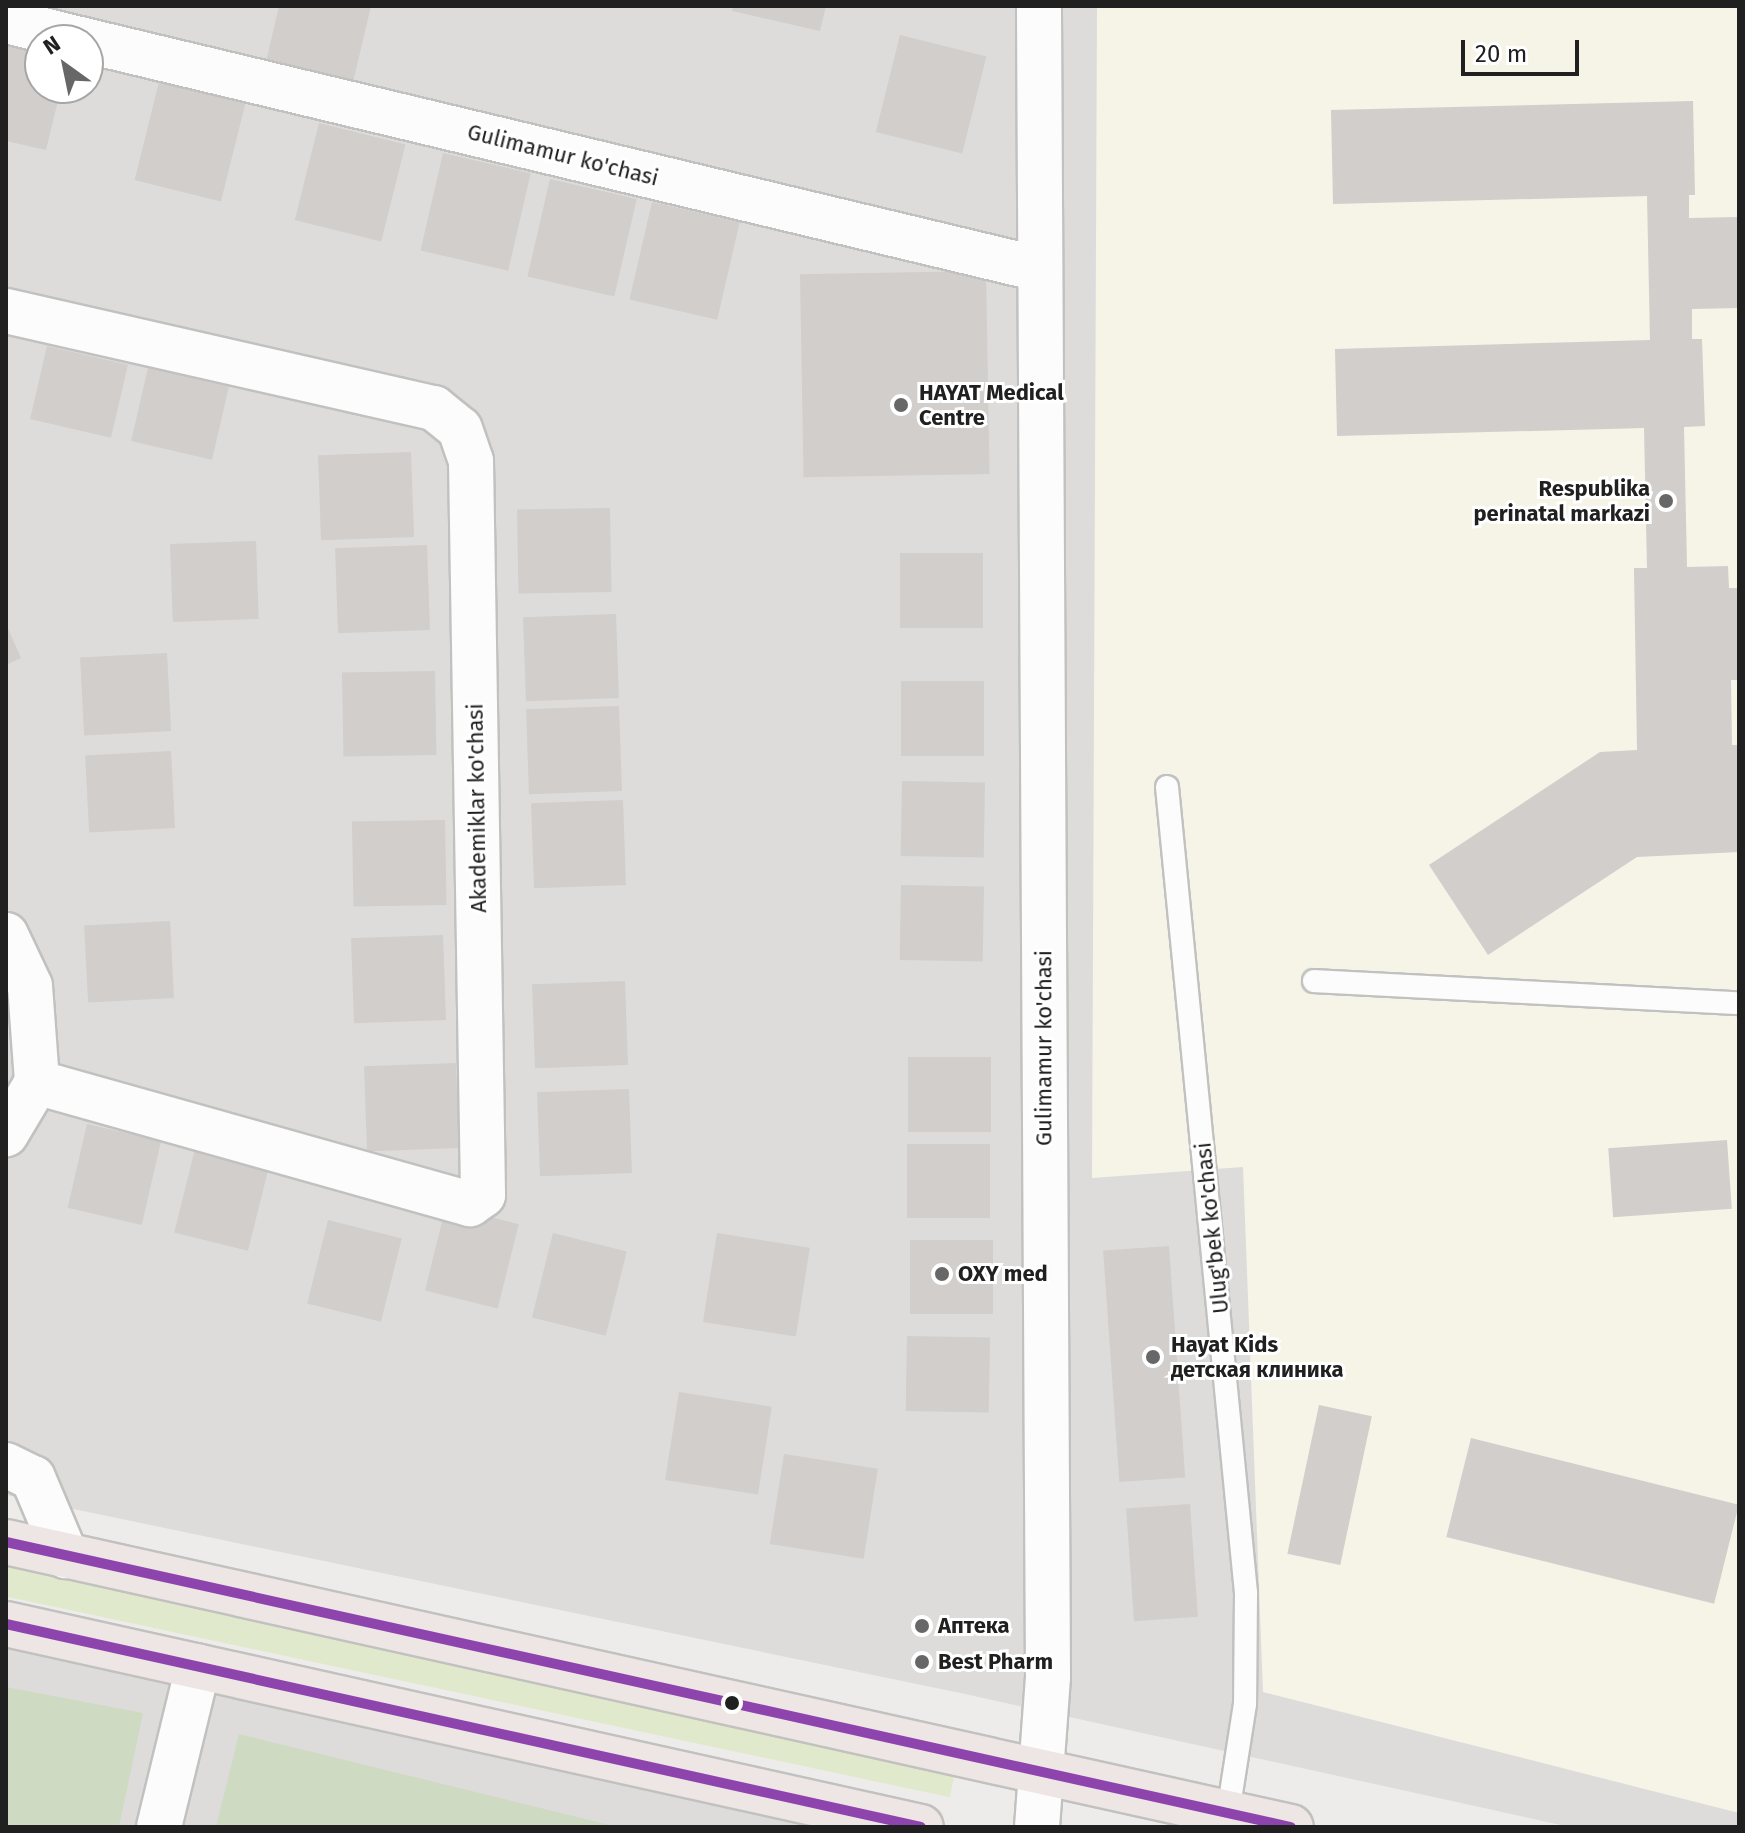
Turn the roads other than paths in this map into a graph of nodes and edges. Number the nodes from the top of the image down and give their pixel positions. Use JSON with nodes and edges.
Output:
{"nodes":[{"id":1,"x":1039,"y":6,"type":"edge"},
{"id":2,"x":104,"y":44,"type":"edge"},
{"id":3,"x":1039,"y":269,"type":"junction"},
{"id":4,"x":6,"y":311,"type":"edge"},
{"id":5,"x":1167,"y":787,"type":"dead end"},
{"id":6,"x":6,"y":935,"type":"edge"},
{"id":7,"x":1314,"y":981,"type":"dead end"},
{"id":8,"x":1739,"y":1003,"type":"edge"},
{"id":9,"x":37,"y":1082,"type":"junction"},
{"id":10,"x":6,"y":1134,"type":"edge"},
{"id":11,"x":6,"y":1465,"type":"edge"},
{"id":12,"x":6,"y":1542,"type":"edge"},
{"id":13,"x":66,"y":1556,"type":"junction"},
{"id":14,"x":6,"y":1624,"type":"edge"},
{"id":15,"x":198,"y":1667,"type":"junction"},
{"id":16,"x":1043,"y":1772,"type":"junction"},
{"id":17,"x":1228,"y":1813,"type":"junction"},
{"id":18,"x":159,"y":1827,"type":"edge"},
{"id":19,"x":921,"y":1827,"type":"edge"},
{"id":20,"x":1037,"y":1827,"type":"edge"},
{"id":21,"x":1291,"y":1827,"type":"edge"}],
"edges":[{"from":1,"to":3,"type":"street","name":"Gulimamur ko'chasi"},
{"from":2,"to":3,"type":"street","name":"Gulimamur ko'chasi"},
{"from":3,"to":16,"type":"street","name":"Gulimamur ko'chasi"},
{"from":4,"to":9,"type":"street","name":"Akademiklar ko'chasi"},
{"from":5,"to":17,"type":"lane","name":"Ulug'bek ko'chasi"},
{"from":6,"to":9,"type":"street"},
{"from":7,"to":8,"type":"lane"},
{"from":9,"to":10,"type":"street"},
{"from":11,"to":13,"type":"street"},
{"from":12,"to":13,"type":"highway"},
{"from":13,"to":16,"type":"highway"},
{"from":14,"to":15,"type":"highway"},
{"from":15,"to":18,"type":"street"},
{"from":15,"to":19,"type":"highway"},
{"from":16,"to":17,"type":"highway"},
{"from":16,"to":20,"type":"street","name":"Gulimamur ko'chasi"},
{"from":17,"to":21,"type":"highway"}]}
